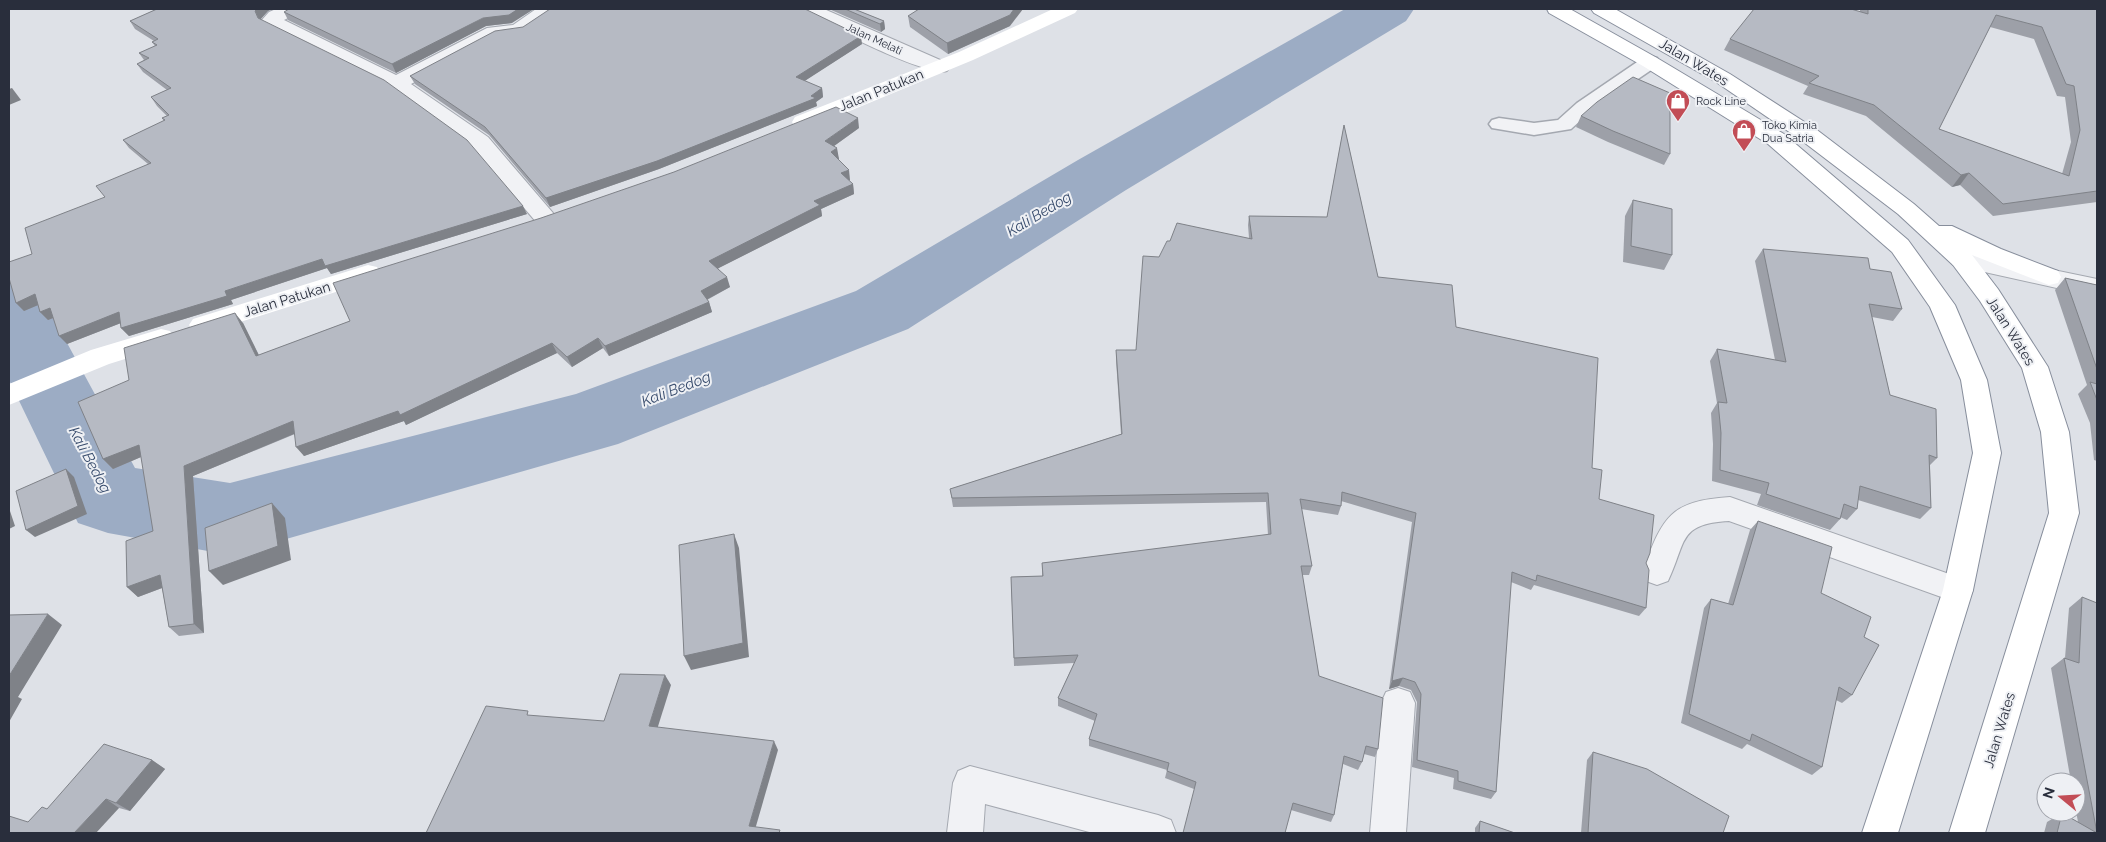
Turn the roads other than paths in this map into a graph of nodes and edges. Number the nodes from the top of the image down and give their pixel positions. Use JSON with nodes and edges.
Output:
{"nodes":[{"id":1,"x":291,"y":9,"type":"edge"},
{"id":2,"x":549,"y":9,"type":"edge"},
{"id":3,"x":809,"y":9,"type":"edge"},
{"id":4,"x":1068,"y":9,"type":"edge"},
{"id":5,"x":1556,"y":9,"type":"edge"},
{"id":6,"x":1600,"y":9,"type":"edge"},
{"id":7,"x":1650,"y":62,"type":"junction"},
{"id":8,"x":940,"y":66,"type":"junction"},
{"id":9,"x":396,"y":83,"type":"junction"},
{"id":10,"x":1499,"y":124,"type":"dead end"},
{"id":11,"x":786,"y":128,"type":"edge"},
{"id":12,"x":545,"y":218,"type":"edge"},
{"id":13,"x":1916,"y":218,"type":"junction"},
{"id":14,"x":1962,"y":260,"type":"junction"},
{"id":15,"x":384,"y":268,"type":"edge"},
{"id":16,"x":2048,"y":277,"type":"junction"},
{"id":17,"x":2097,"y":288,"type":"edge"},
{"id":18,"x":2000,"y":312,"type":"junction"},
{"id":19,"x":9,"y":395,"type":"edge"},
{"id":20,"x":1657,"y":572,"type":"dead end"},
{"id":21,"x":1958,"y":590,"type":"junction"},
{"id":22,"x":1398,"y":703,"type":"dead end"},
{"id":23,"x":965,"y":833,"type":"edge"},
{"id":24,"x":1158,"y":833,"type":"edge"},
{"id":25,"x":1388,"y":833,"type":"edge"},
{"id":26,"x":1880,"y":833,"type":"edge"},
{"id":27,"x":1967,"y":833,"type":"edge"}],
"edges":[{"from":1,"to":9,"type":"street"},
{"from":2,"to":9,"type":"street"},
{"from":3,"to":8,"type":"street","name":"Jalan Melati"},
{"from":4,"to":8,"type":"main road","name":"Jalan Patukan"},
{"from":5,"to":7,"type":"main road","name":"Jalan Wates"},
{"from":6,"to":13,"type":"main road","name":"Jalan Wates"},
{"from":7,"to":10,"type":"lane"},
{"from":7,"to":21,"type":"main road","name":"Jalan Wates"},
{"from":8,"to":11,"type":"main road","name":"Jalan Patukan"},
{"from":9,"to":12,"type":"street"},
{"from":13,"to":14,"type":"main road","name":"Jalan Wates"},
{"from":13,"to":16,"type":"main road"},
{"from":14,"to":16,"type":"street"},
{"from":14,"to":18,"type":"main road","name":"Jalan Wates"},
{"from":15,"to":19,"type":"main road","name":"Jalan Patukan"},
{"from":16,"to":17,"type":"street"},
{"from":16,"to":18,"type":"main road"},
{"from":18,"to":27,"type":"main road","name":"Jalan Wates"},
{"from":20,"to":21,"type":"street"},
{"from":21,"to":26,"type":"main road","name":"Jalan Wates"},
{"from":22,"to":25,"type":"street"},
{"from":23,"to":24,"type":"street"}]}
